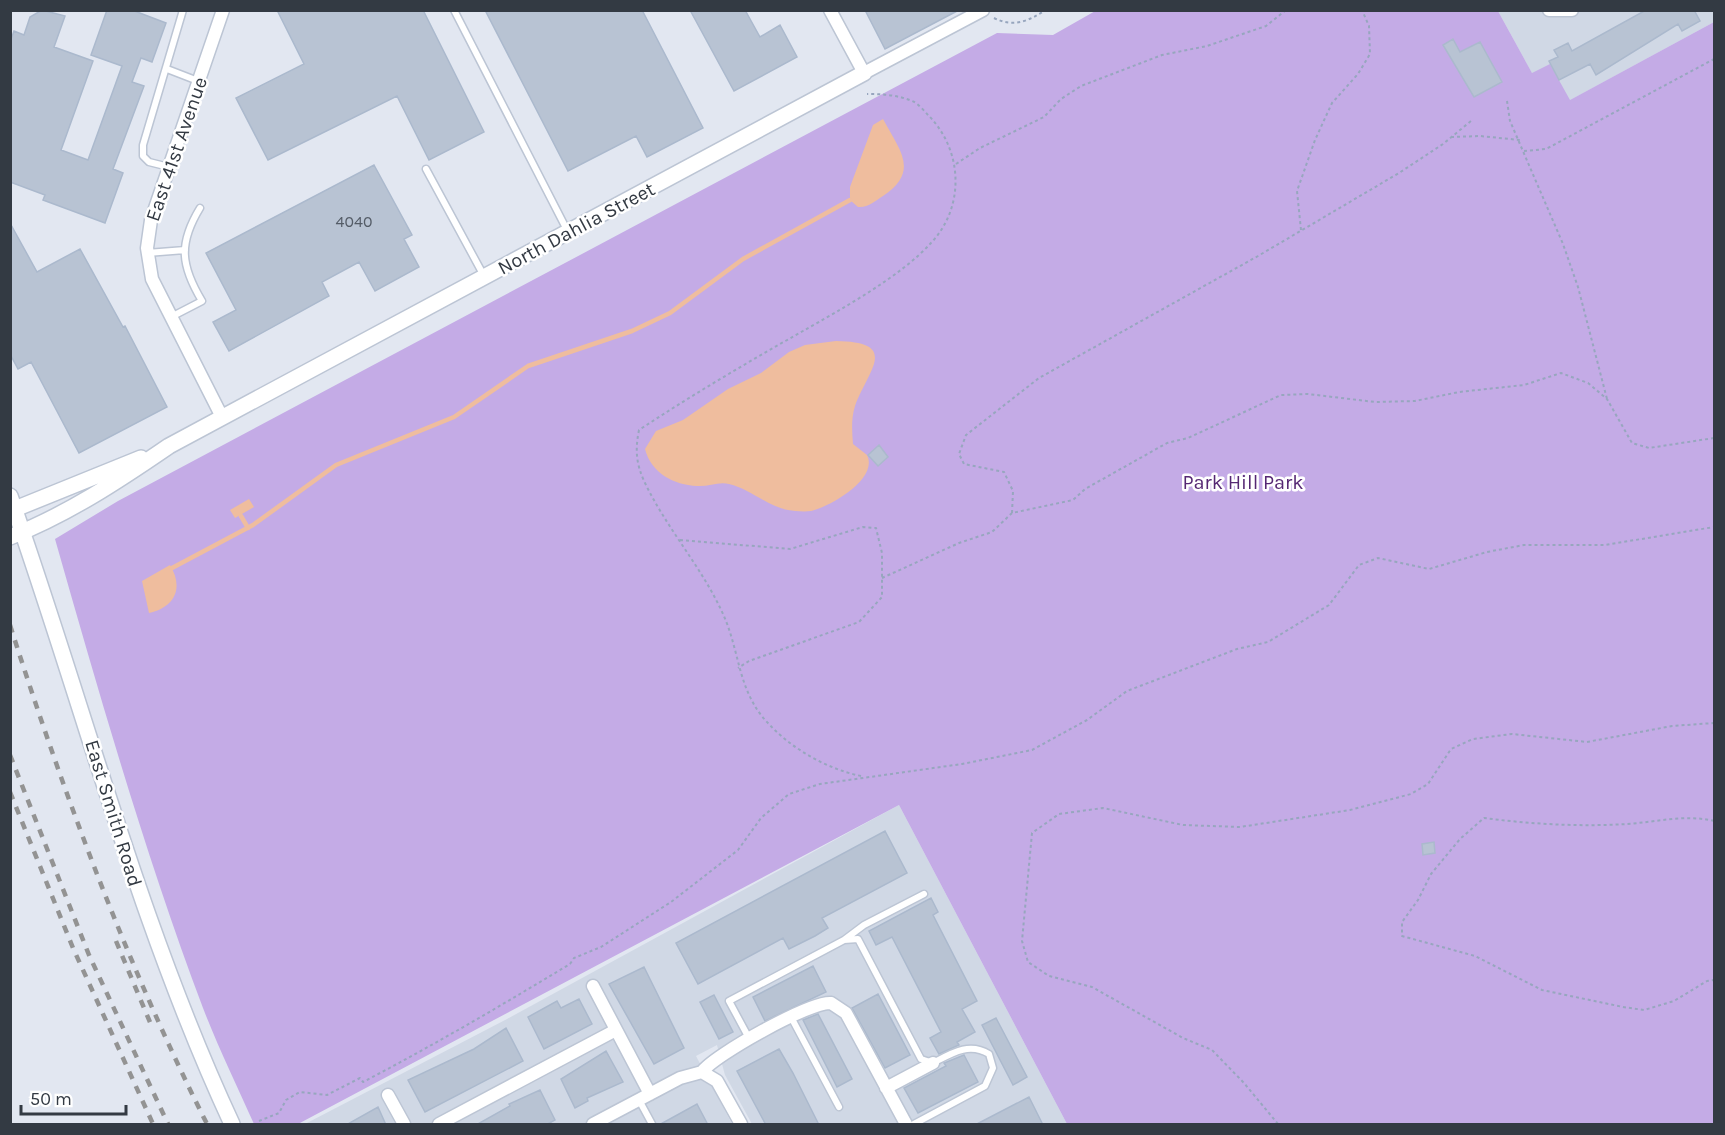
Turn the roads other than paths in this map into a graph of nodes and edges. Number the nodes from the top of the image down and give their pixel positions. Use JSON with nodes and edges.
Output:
{"nodes":[{"id":1,"x":183,"y":10,"type":"edge"},
{"id":2,"x":223,"y":10,"type":"edge"},
{"id":3,"x":454,"y":10,"type":"edge"},
{"id":4,"x":830,"y":10,"type":"edge"},
{"id":5,"x":1549,"y":10,"type":"edge"},
{"id":6,"x":1572,"y":10,"type":"edge"},
{"id":7,"x":982,"y":11,"type":"edge"},
{"id":8,"x":167,"y":69,"type":"junction"},
{"id":9,"x":864,"y":73,"type":"junction"},
{"id":10,"x":198,"y":82,"type":"junction"},
{"id":11,"x":169,"y":167,"type":"junction"},
{"id":12,"x":426,"y":169,"type":"dead end"},
{"id":13,"x":200,"y":208,"type":"dead end"},
{"id":14,"x":568,"y":232,"type":"junction"},
{"id":15,"x":185,"y":250,"type":"junction"},
{"id":16,"x":147,"y":253,"type":"junction"},
{"id":17,"x":484,"y":277,"type":"junction"},
{"id":18,"x":171,"y":317,"type":"junction"},
{"id":19,"x":222,"y":417,"type":"junction"},
{"id":20,"x":169,"y":446,"type":"junction"},
{"id":21,"x":12,"y":505,"type":"edge"},
{"id":22,"x":17,"y":534,"type":"edge"},
{"id":23,"x":924,"y":894,"type":"dead end"},
{"id":24,"x":844,"y":940,"type":"junction"},
{"id":25,"x":593,"y":986,"type":"dead end"},
{"id":26,"x":791,"y":1017,"type":"junction"},
{"id":27,"x":616,"y":1030,"type":"junction"},
{"id":28,"x":750,"y":1040,"type":"junction"},
{"id":29,"x":933,"y":1063,"type":"junction"},
{"id":30,"x":702,"y":1072,"type":"junction"},
{"id":31,"x":886,"y":1088,"type":"junction"},
{"id":32,"x":388,"y":1095,"type":"dead end"},
{"id":33,"x":645,"y":1097,"type":"junction"},
{"id":34,"x":839,"y":1107,"type":"dead end"},
{"id":35,"x":232,"y":1125,"type":"edge"},
{"id":36,"x":404,"y":1125,"type":"edge"},
{"id":37,"x":440,"y":1125,"type":"edge"},
{"id":38,"x":593,"y":1125,"type":"edge"},
{"id":39,"x":652,"y":1125,"type":"edge"},
{"id":40,"x":741,"y":1125,"type":"edge"},
{"id":41,"x":906,"y":1125,"type":"edge"},
{"id":42,"x":914,"y":1125,"type":"edge"}],
"edges":[{"from":1,"to":8,"type":"lane"},
{"from":2,"to":10,"type":"street","name":"East 41st Avenue"},
{"from":3,"to":14,"type":"lane"},
{"from":4,"to":9,"type":"street"},
{"from":5,"to":6,"type":"street"},
{"from":7,"to":9,"type":"street","name":"North Dahlia Street"},
{"from":8,"to":10,"type":"lane"},
{"from":8,"to":11,"type":"lane"},
{"from":9,"to":14,"type":"street","name":"North Dahlia Street"},
{"from":10,"to":11,"type":"street","name":"East 41st Avenue"},
{"from":11,"to":16,"type":"street","name":"East 41st Avenue"},
{"from":12,"to":17,"type":"lane"},
{"from":13,"to":15,"type":"lane"},
{"from":14,"to":17,"type":"street","name":"North Dahlia Street"},
{"from":15,"to":16,"type":"lane"},
{"from":15,"to":18,"type":"lane"},
{"from":16,"to":18,"type":"street","name":"East 41st Avenue"},
{"from":17,"to":19,"type":"street","name":"North Dahlia Street"},
{"from":18,"to":19,"type":"street","name":"East 41st Avenue"},
{"from":19,"to":20,"type":"street","name":"North Dahlia Street"},
{"from":20,"to":21,"type":"street","name":"North Dahlia Street"},
{"from":20,"to":22,"type":"street","name":"North Dahlia Street"},
{"from":21,"to":22,"type":"street","name":"East Smith Road"},
{"from":22,"to":35,"type":"street","name":"East Smith Road"},
{"from":23,"to":24,"type":"lane"},
{"from":24,"to":28,"type":"lane"},
{"from":24,"to":29,"type":"lane"},
{"from":25,"to":27,"type":"street"},
{"from":26,"to":28,"type":"street"},
{"from":26,"to":31,"type":"street"},
{"from":26,"to":34,"type":"lane"},
{"from":27,"to":33,"type":"street"},
{"from":27,"to":37,"type":"street"},
{"from":28,"to":30,"type":"street"},
{"from":29,"to":31,"type":"street"},
{"from":29,"to":42,"type":"lane"},
{"from":30,"to":33,"type":"street"},
{"from":30,"to":40,"type":"street"},
{"from":31,"to":41,"type":"street"},
{"from":32,"to":36,"type":"street"},
{"from":33,"to":38,"type":"street"},
{"from":33,"to":39,"type":"lane"}]}
